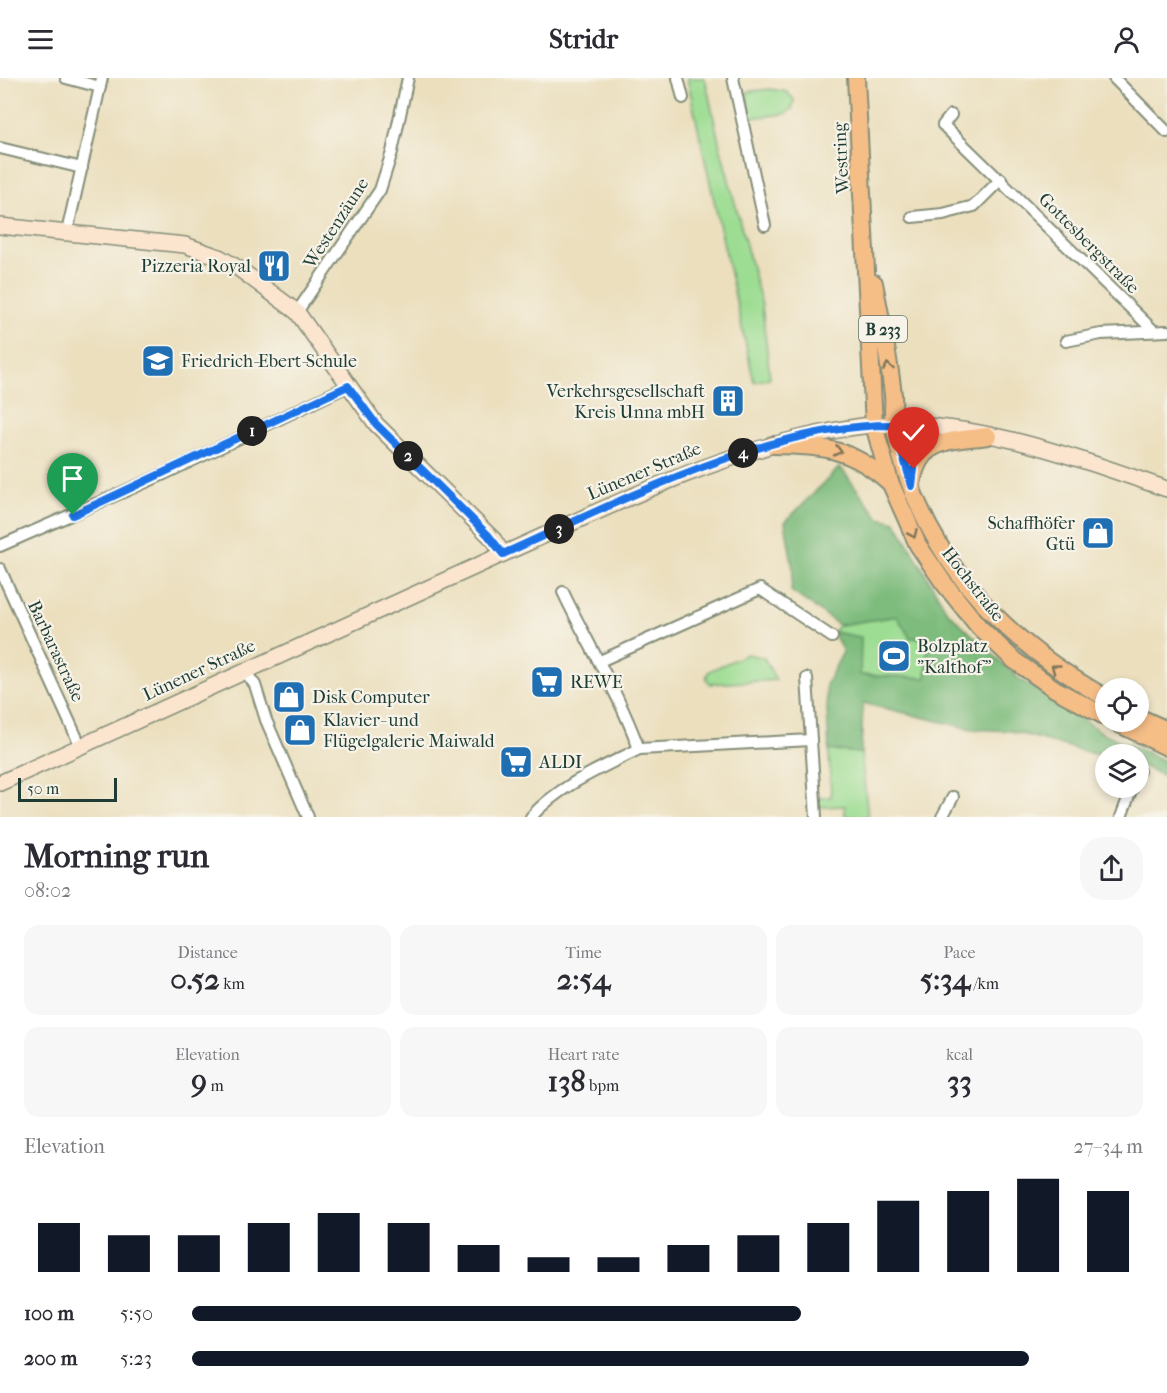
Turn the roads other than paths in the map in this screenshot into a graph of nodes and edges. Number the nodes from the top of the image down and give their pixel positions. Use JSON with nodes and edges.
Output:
{"nodes":[{"id":1,"x":66,"y":78,"type":"edge"},
{"id":2,"x":408,"y":78,"type":"edge"},
{"id":3,"x":678,"y":78,"type":"edge"},
{"id":4,"x":733,"y":78,"type":"edge"},
{"id":5,"x":856,"y":78,"type":"edge"},
{"id":6,"x":1114,"y":78,"type":"edge"},
{"id":7,"x":101,"y":82,"type":"edge"},
{"id":8,"x":682,"y":98,"type":"dead end"},
{"id":9,"x":951,"y":115,"type":"dead end"},
{"id":10,"x":1167,"y":132,"type":"edge"},
{"id":11,"x":0,"y":148,"type":"edge"},
{"id":12,"x":82,"y":168,"type":"junction"},
{"id":13,"x":1000,"y":179,"type":"junction"},
{"id":14,"x":912,"y":216,"type":"dead end"},
{"id":15,"x":765,"y":225,"type":"dead end"},
{"id":16,"x":0,"y":226,"type":"edge"},
{"id":17,"x":67,"y":232,"type":"junction"},
{"id":18,"x":865,"y":235,"type":"junction"},
{"id":19,"x":297,"y":312,"type":"junction"},
{"id":20,"x":1154,"y":331,"type":"junction"},
{"id":21,"x":1167,"y":331,"type":"edge"},
{"id":22,"x":1066,"y":341,"type":"dead end"},
{"id":23,"x":348,"y":386,"type":"junction"},
{"id":24,"x":874,"y":425,"type":"junction"},
{"id":25,"x":894,"y":425,"type":"junction"},
{"id":26,"x":988,"y":436,"type":"junction"},
{"id":27,"x":772,"y":445,"type":"junction"},
{"id":28,"x":890,"y":482,"type":"junction"},
{"id":29,"x":912,"y":486,"type":"junction"},
{"id":30,"x":1167,"y":489,"type":"edge"},
{"id":31,"x":0,"y":546,"type":"edge"},
{"id":32,"x":503,"y":554,"type":"junction"},
{"id":33,"x":0,"y":569,"type":"edge"},
{"id":34,"x":563,"y":592,"type":"dead end"},
{"id":35,"x":832,"y":637,"type":"dead end"},
{"id":36,"x":600,"y":661,"type":"junction"},
{"id":37,"x":244,"y":670,"type":"junction"},
{"id":38,"x":807,"y":678,"type":"dead end"},
{"id":39,"x":1095,"y":692,"type":"edge"},
{"id":40,"x":1095,"y":711,"type":"edge"},
{"id":41,"x":1149,"y":722,"type":"edge"},
{"id":42,"x":1167,"y":730,"type":"edge"},
{"id":43,"x":1136,"y":732,"type":"edge"},
{"id":44,"x":811,"y":740,"type":"junction"},
{"id":45,"x":81,"y":747,"type":"junction"},
{"id":46,"x":1167,"y":747,"type":"edge"},
{"id":47,"x":639,"y":749,"type":"junction"},
{"id":48,"x":0,"y":783,"type":"edge"},
{"id":49,"x":953,"y":797,"type":"dead end"},
{"id":50,"x":1128,"y":798,"type":"edge"},
{"id":51,"x":308,"y":817,"type":"edge"},
{"id":52,"x":531,"y":817,"type":"edge"},
{"id":53,"x":816,"y":817,"type":"edge"},
{"id":54,"x":942,"y":817,"type":"edge"},
{"id":55,"x":1121,"y":817,"type":"edge"}],
"edges":[{"from":1,"to":7,"type":"street"},
{"from":2,"to":19,"type":"street","name":"Westenzäune"},
{"from":3,"to":8,"type":"street"},
{"from":4,"to":15,"type":"street"},
{"from":5,"to":18,"type":"main road","name":"Westring","number":"B 233"},
{"from":6,"to":10,"type":"street"},
{"from":7,"to":12,"type":"street"},
{"from":9,"to":13,"type":"street","name":"Gottesbergstraße"},
{"from":11,"to":12,"type":"street"},
{"from":12,"to":17,"type":"street"},
{"from":13,"to":14,"type":"street"},
{"from":13,"to":20,"type":"street","name":"Gottesbergstraße"},
{"from":16,"to":17,"type":"main road"},
{"from":17,"to":19,"type":"main road"},
{"from":18,"to":24,"type":"main road","name":"Westring","number":"B 233"},
{"from":25,"to":18,"type":"main road","name":"Westring","number":"B 233","one_way":true},
{"from":19,"to":23,"type":"main road"},
{"from":20,"to":21,"type":"street"},
{"from":20,"to":22,"type":"street"},
{"from":23,"to":31,"type":"street"},
{"from":23,"to":32,"type":"main road"},
{"from":24,"to":25,"type":"main road","name":"Lünener Straße"},
{"from":24,"to":27,"type":"main road","name":"Lünener Straße"},
{"from":24,"to":28,"type":"main road","name":"Hochstraße","number":"B 233"},
{"from":25,"to":26,"type":"main road","name":"Lünener Straße"},
{"from":25,"to":29,"type":"main road","name":"Hochstraße","number":"B 233"},
{"from":26,"to":29,"type":"main road"},
{"from":26,"to":30,"type":"main road","name":"Lünener Straße"},
{"from":27,"to":28,"type":"main road","one_way":true},
{"from":27,"to":32,"type":"main road","name":"Lünener Straße"},
{"from":28,"to":40,"type":"main road","name":"Hochstraße","number":"B 233","one_way":true},
{"from":39,"to":29,"type":"main road","name":"Hochstraße","number":"B 233","one_way":true},
{"from":32,"to":37,"type":"main road","name":"Lünener Straße"},
{"from":33,"to":45,"type":"street","name":"Barbarastraße"},
{"from":34,"to":36,"type":"street"},
{"from":35,"to":36,"type":"street"},
{"from":36,"to":47,"type":"street"},
{"from":37,"to":45,"type":"main road","name":"Lünener Straße"},
{"from":37,"to":51,"type":"street"},
{"from":38,"to":44,"type":"street"},
{"from":41,"to":42,"type":"main road"},
{"from":43,"to":46,"type":"main road"},
{"from":44,"to":47,"type":"street"},
{"from":44,"to":53,"type":"street"},
{"from":45,"to":48,"type":"main road","name":"Lünener Straße"},
{"from":47,"to":52,"type":"street"},
{"from":49,"to":54,"type":"street"},
{"from":50,"to":55,"type":"street"}]}
